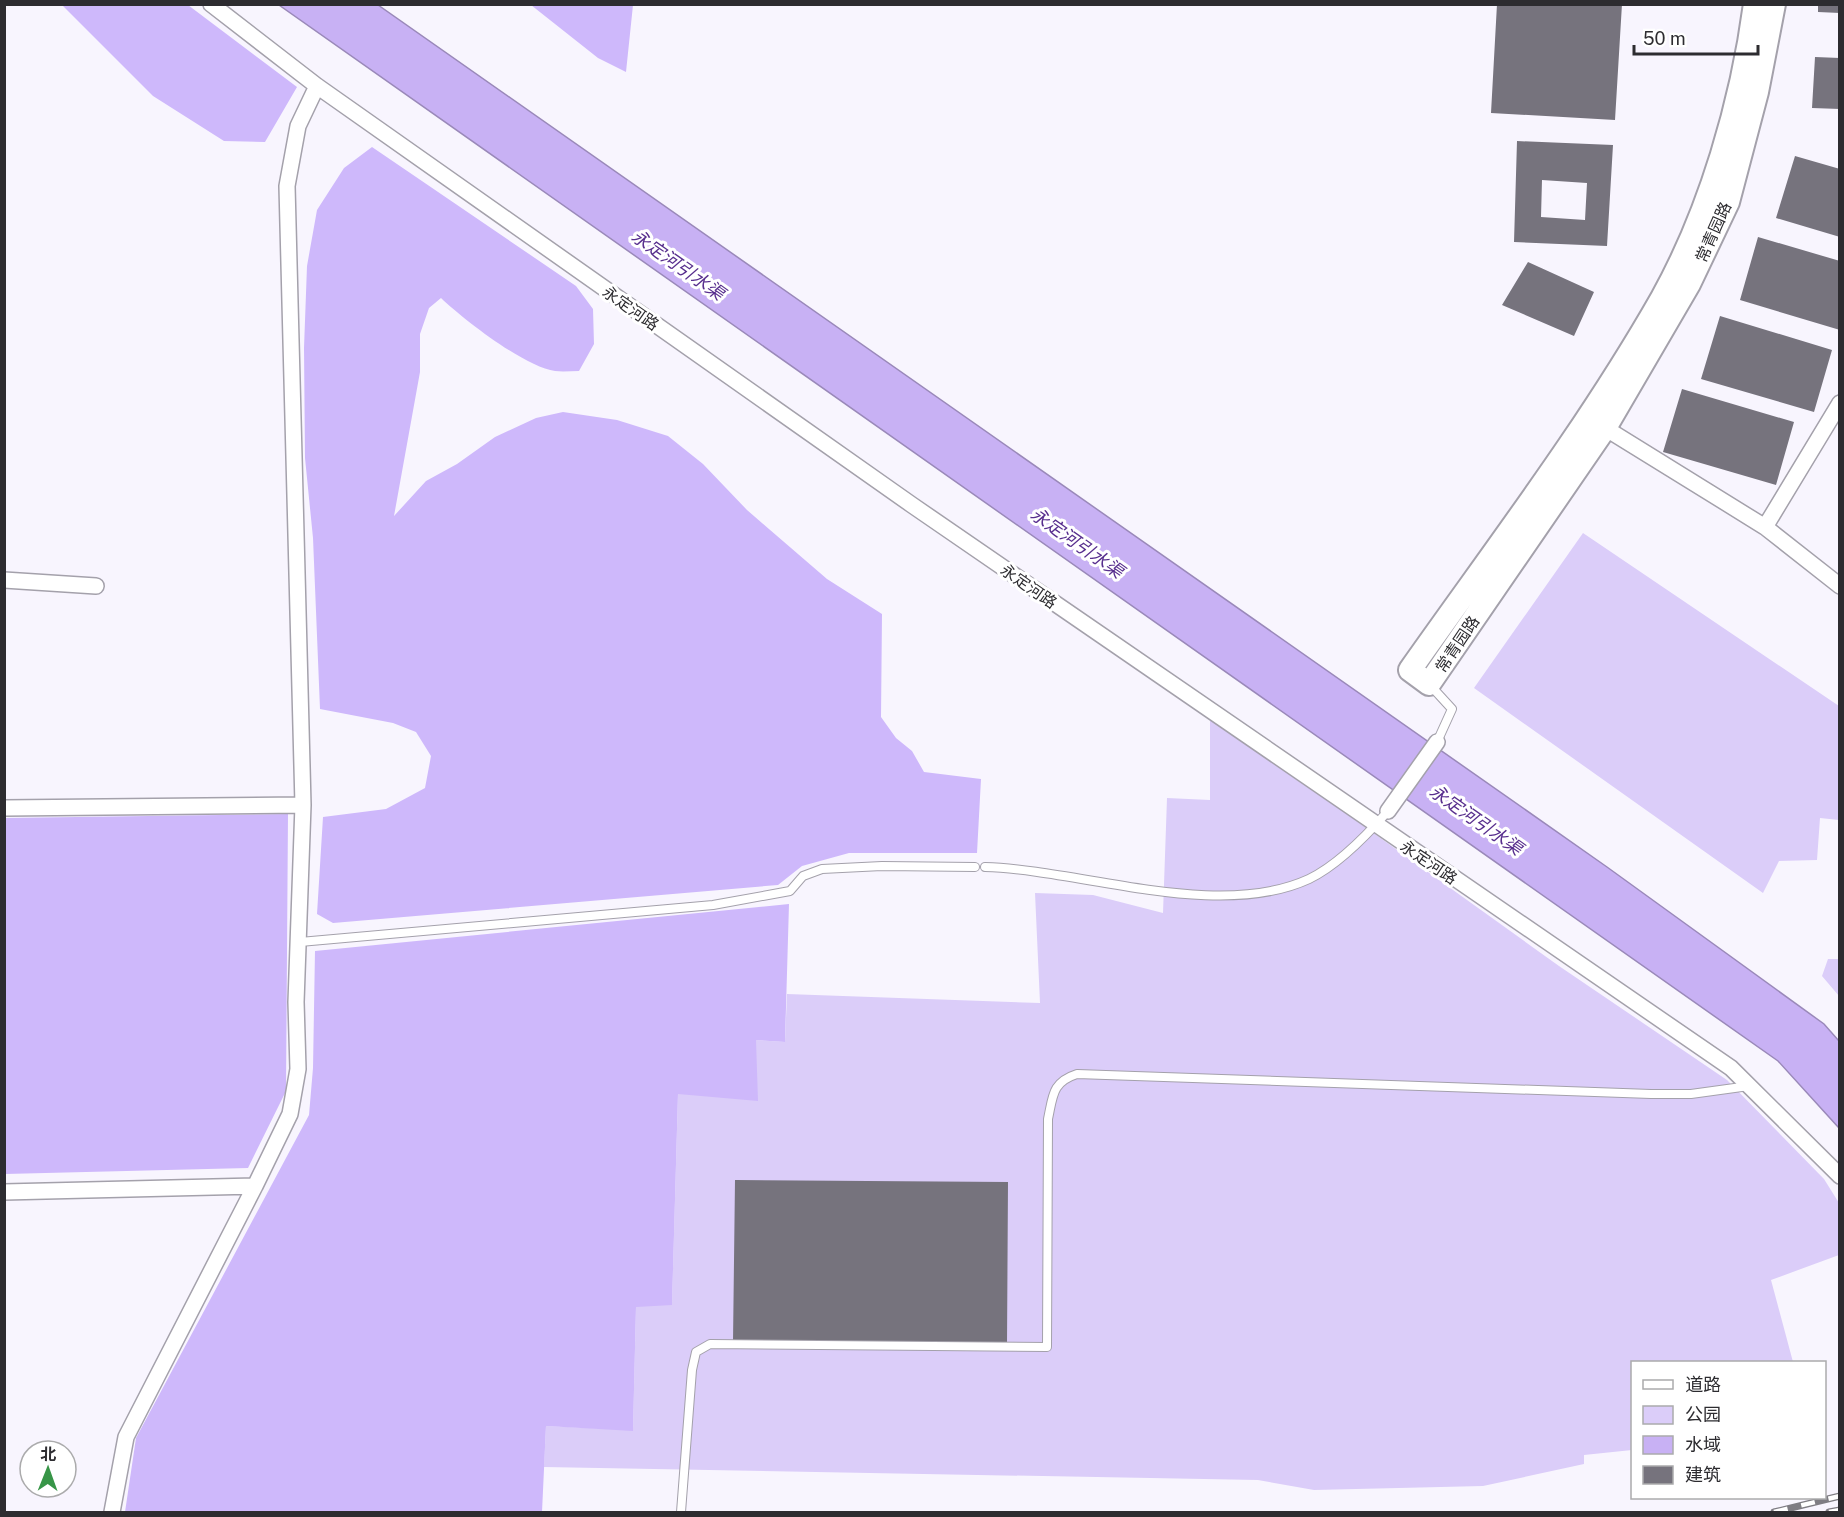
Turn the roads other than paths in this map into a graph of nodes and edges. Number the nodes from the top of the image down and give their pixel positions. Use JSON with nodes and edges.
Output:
{"nodes":[{"id":1,"x":211,"y":4,"type":"edge"},
{"id":2,"x":1755,"y":4,"type":"edge"},
{"id":3,"x":1774,"y":4,"type":"edge"},
{"id":4,"x":317,"y":86,"type":"junction"},
{"id":5,"x":1839,"y":403,"type":"edge"},
{"id":6,"x":1605,"y":428,"type":"junction"},
{"id":7,"x":1765,"y":527,"type":"junction"},
{"id":8,"x":4,"y":580,"type":"edge"},
{"id":9,"x":96,"y":586,"type":"dead end"},
{"id":10,"x":1839,"y":586,"type":"edge"},
{"id":11,"x":1429,"y":684,"type":"junction"},
{"id":12,"x":1437,"y":742,"type":"joint"},
{"id":13,"x":303,"y":805,"type":"junction"},
{"id":14,"x":4,"y":808,"type":"edge"},
{"id":15,"x":1388,"y":811,"type":"joint"},
{"id":16,"x":1376,"y":825,"type":"junction"},
{"id":17,"x":975,"y":867,"type":"dead end"},
{"id":18,"x":985,"y":867,"type":"dead end"},
{"id":19,"x":300,"y":942,"type":"junction"},
{"id":20,"x":1749,"y":1086,"type":"junction"},
{"id":21,"x":1839,"y":1176,"type":"edge"},
{"id":22,"x":255,"y":1186,"type":"junction"},
{"id":23,"x":4,"y":1192,"type":"edge"},
{"id":24,"x":112,"y":1512,"type":"edge"},
{"id":25,"x":681,"y":1512,"type":"edge"}],
"edges":[{"from":1,"to":4,"type":"street","name":"永定河路"},
{"from":2,"to":11,"type":"street","name":"常青园路"},
{"from":3,"to":6,"type":"street","name":"常青园路"},
{"from":4,"to":13,"type":"street"},
{"from":4,"to":16,"type":"street","name":"永定河路"},
{"from":5,"to":7,"type":"street"},
{"from":6,"to":7,"type":"street"},
{"from":6,"to":11,"type":"street","name":"常青园路"},
{"from":7,"to":10,"type":"street"},
{"from":8,"to":9,"type":"street"},
{"from":11,"to":12,"type":"lane"},
{"from":12,"to":15,"type":"street"},
{"from":13,"to":14,"type":"street"},
{"from":13,"to":19,"type":"street"},
{"from":15,"to":16,"type":"lane"},
{"from":16,"to":18,"type":"lane"},
{"from":16,"to":20,"type":"street","name":"永定河路"},
{"from":17,"to":19,"type":"lane"},
{"from":19,"to":22,"type":"street"},
{"from":20,"to":21,"type":"street","name":"永定河路"},
{"from":20,"to":25,"type":"lane"},
{"from":22,"to":23,"type":"street"},
{"from":22,"to":24,"type":"street"}]}
